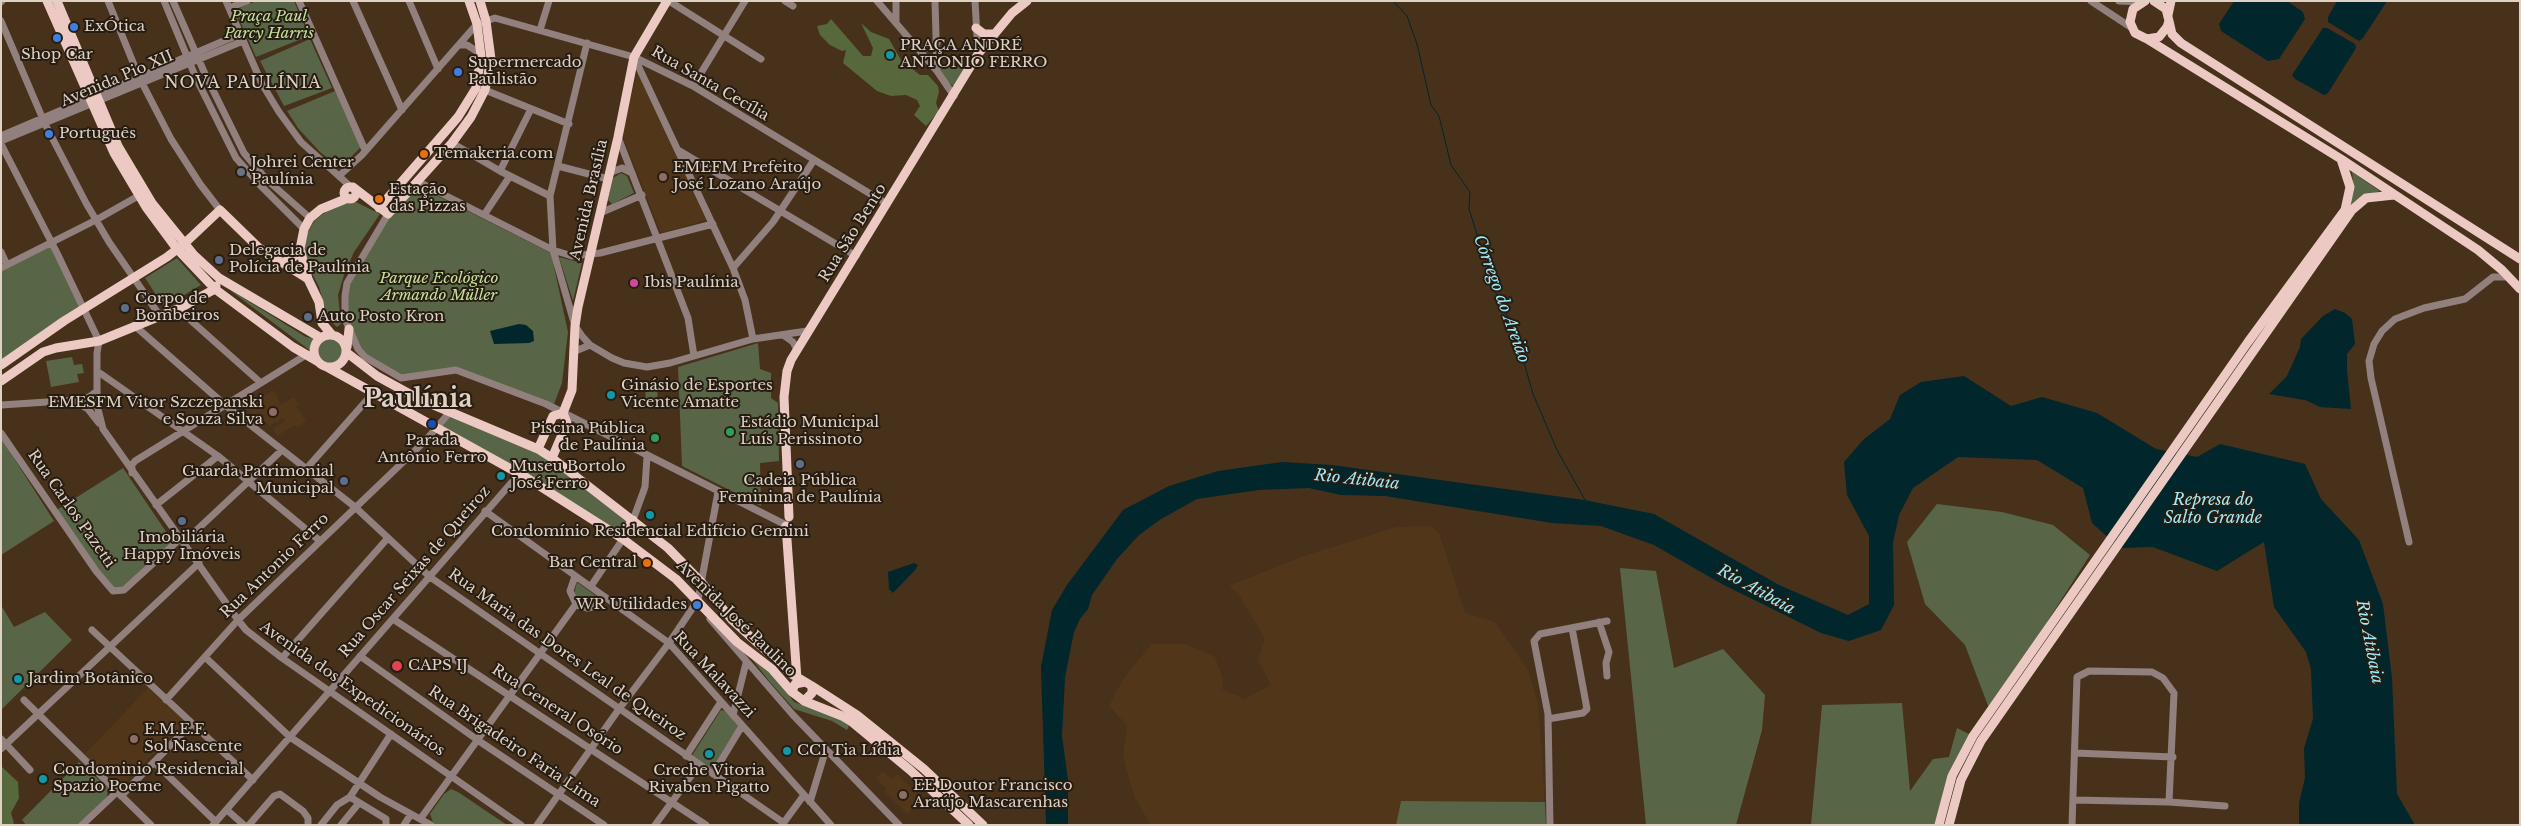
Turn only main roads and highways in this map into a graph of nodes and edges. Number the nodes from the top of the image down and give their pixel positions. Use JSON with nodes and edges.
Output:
{"nodes":[{"id":1,"x":47,"y":1,"type":"edge"},
{"id":2,"x":57,"y":1,"type":"edge"},
{"id":3,"x":469,"y":1,"type":"edge"},
{"id":4,"x":480,"y":1,"type":"edge"},
{"id":5,"x":668,"y":1,"type":"edge"},
{"id":6,"x":1028,"y":1,"type":"edge"},
{"id":7,"x":2144,"y":1,"type":"edge"},
{"id":8,"x":2154,"y":1,"type":"edge"},
{"id":9,"x":2171,"y":1,"type":"edge"},
{"id":10,"x":2169,"y":18,"type":"junction"},
{"id":11,"x":976,"y":28,"type":"road end"},
{"id":12,"x":994,"y":34,"type":"junction"},
{"id":13,"x":2147,"y":39,"type":"junction"},
{"id":14,"x":94,"y":101,"type":"junction"},
{"id":15,"x":463,"y":111,"type":"junction"},
{"id":16,"x":471,"y":117,"type":"junction"},
{"id":17,"x":432,"y":149,"type":"junction"},
{"id":18,"x":441,"y":155,"type":"junction"},
{"id":19,"x":2341,"y":159,"type":"junction"},
{"id":20,"x":422,"y":160,"type":"junction"},
{"id":21,"x":429,"y":167,"type":"junction"},
{"id":22,"x":2394,"y":195,"type":"junction"},
{"id":23,"x":379,"y":208,"type":"junction"},
{"id":24,"x":185,"y":243,"type":"junction"},
{"id":25,"x":593,"y":243,"type":"junction"},
{"id":26,"x":177,"y":249,"type":"junction"},
{"id":27,"x":300,"y":249,"type":"junction"},
{"id":28,"x":600,"y":253,"type":"road end"},
{"id":29,"x":2520,"y":259,"type":"edge"},
{"id":30,"x":283,"y":263,"type":"junction"},
{"id":31,"x":219,"y":278,"type":"junction"},
{"id":32,"x":308,"y":279,"type":"junction"},
{"id":33,"x":2520,"y":281,"type":"edge"},
{"id":34,"x":2520,"y":285,"type":"edge"},
{"id":35,"x":215,"y":289,"type":"junction"},
{"id":36,"x":2520,"y":289,"type":"edge"},
{"id":37,"x":349,"y":329,"type":"road end"},
{"id":38,"x":332,"y":335,"type":"junction"},
{"id":39,"x":321,"y":338,"type":"junction"},
{"id":40,"x":347,"y":351,"type":"junction"},
{"id":41,"x":317,"y":361,"type":"junction"},
{"id":42,"x":1,"y":365,"type":"edge"},
{"id":43,"x":327,"y":367,"type":"junction"},
{"id":44,"x":1,"y":381,"type":"edge"},
{"id":45,"x":563,"y":412,"type":"junction"},
{"id":46,"x":2204,"y":412,"type":"junction"},
{"id":47,"x":538,"y":449,"type":"junction"},
{"id":48,"x":552,"y":458,"type":"junction"},
{"id":49,"x":633,"y":520,"type":"junction"},
{"id":50,"x":614,"y":532,"type":"junction"},
{"id":51,"x":2092,"y":571,"type":"junction"},
{"id":52,"x":800,"y":684,"type":"junction"},
{"id":53,"x":804,"y":701,"type":"junction"},
{"id":54,"x":969,"y":825,"type":"edge"},
{"id":55,"x":983,"y":825,"type":"edge"},
{"id":56,"x":1939,"y":825,"type":"edge"},
{"id":57,"x":1949,"y":825,"type":"edge"}],
"edges":[{"from":1,"to":14,"type":"main road"},
{"from":2,"to":14,"type":"main road"},
{"from":3,"to":15,"type":"main road"},
{"from":4,"to":16,"type":"main road"},
{"from":5,"to":25,"type":"main road","name":"Avenida Brasília"},
{"from":6,"to":12,"type":"main road","name":"Rua São Bento"},
{"from":7,"to":13,"type":"main road"},
{"from":8,"to":10,"type":"main road"},
{"from":9,"to":10,"type":"main road"},
{"from":10,"to":13,"type":"main road"},
{"from":10,"to":29,"type":"main road"},
{"from":11,"to":12,"type":"main road"},
{"from":12,"to":52,"type":"main road","name":"Rua São Bento"},
{"from":13,"to":19,"type":"main road"},
{"from":14,"to":24,"type":"main road"},
{"from":14,"to":26,"type":"main road"},
{"from":15,"to":16,"type":"main road"},
{"from":15,"to":17,"type":"main road"},
{"from":16,"to":18,"type":"main road"},
{"from":17,"to":18,"type":"main road"},
{"from":17,"to":20,"type":"main road"},
{"from":18,"to":21,"type":"main road"},
{"from":19,"to":22,"type":"main road"},
{"from":19,"to":46,"type":"main road"},
{"from":20,"to":21,"type":"main road"},
{"from":20,"to":23,"type":"main road"},
{"from":21,"to":23,"type":"main road"},
{"from":22,"to":36,"type":"main road"},
{"from":22,"to":46,"type":"main road"},
{"from":23,"to":27,"type":"main road"},
{"from":24,"to":26,"type":"main road"},
{"from":24,"to":30,"type":"main road"},
{"from":24,"to":31,"type":"main road"},
{"from":25,"to":28,"type":"main road"},
{"from":25,"to":45,"type":"main road","name":"Avenida Brasília"},
{"from":26,"to":35,"type":"main road"},
{"from":26,"to":42,"type":"main road"},
{"from":27,"to":30,"type":"main road"},
{"from":27,"to":32,"type":"main road"},
{"from":30,"to":32,"type":"main road"},
{"from":31,"to":35,"type":"main road"},
{"from":31,"to":39,"type":"main road"},
{"from":32,"to":38,"type":"main road"},
{"from":33,"to":34,"type":"main road"},
{"from":35,"to":41,"type":"main road"},
{"from":35,"to":44,"type":"main road"},
{"from":37,"to":40,"type":"main road"},
{"from":38,"to":39,"type":"main road"},
{"from":38,"to":40,"type":"main road"},
{"from":39,"to":41,"type":"main road"},
{"from":40,"to":43,"type":"main road"},
{"from":40,"to":47,"type":"main road","name":"Avenida José Paulino"},
{"from":41,"to":43,"type":"main road"},
{"from":43,"to":50,"type":"main road","name":"Avenida José Paulino"},
{"from":45,"to":47,"type":"main road","name":"Avenida Brasília"},
{"from":45,"to":48,"type":"main road","name":"Avenida Brasília"},
{"from":46,"to":51,"type":"main road"},
{"from":47,"to":48,"type":"main road","name":"Avenida José Paulino"},
{"from":48,"to":49,"type":"main road","name":"Avenida José Paulino"},
{"from":49,"to":50,"type":"main road"},
{"from":49,"to":52,"type":"main road","name":"Avenida José Paulino"},
{"from":50,"to":52,"type":"main road","name":"Avenida José Paulino"},
{"from":51,"to":56,"type":"main road"},
{"from":51,"to":57,"type":"main road"},
{"from":52,"to":53,"type":"main road"},
{"from":52,"to":53,"type":"main road"},
{"from":52,"to":55,"type":"main road","name":"Avenida José Paulino"},
{"from":53,"to":54,"type":"main road"}]}
